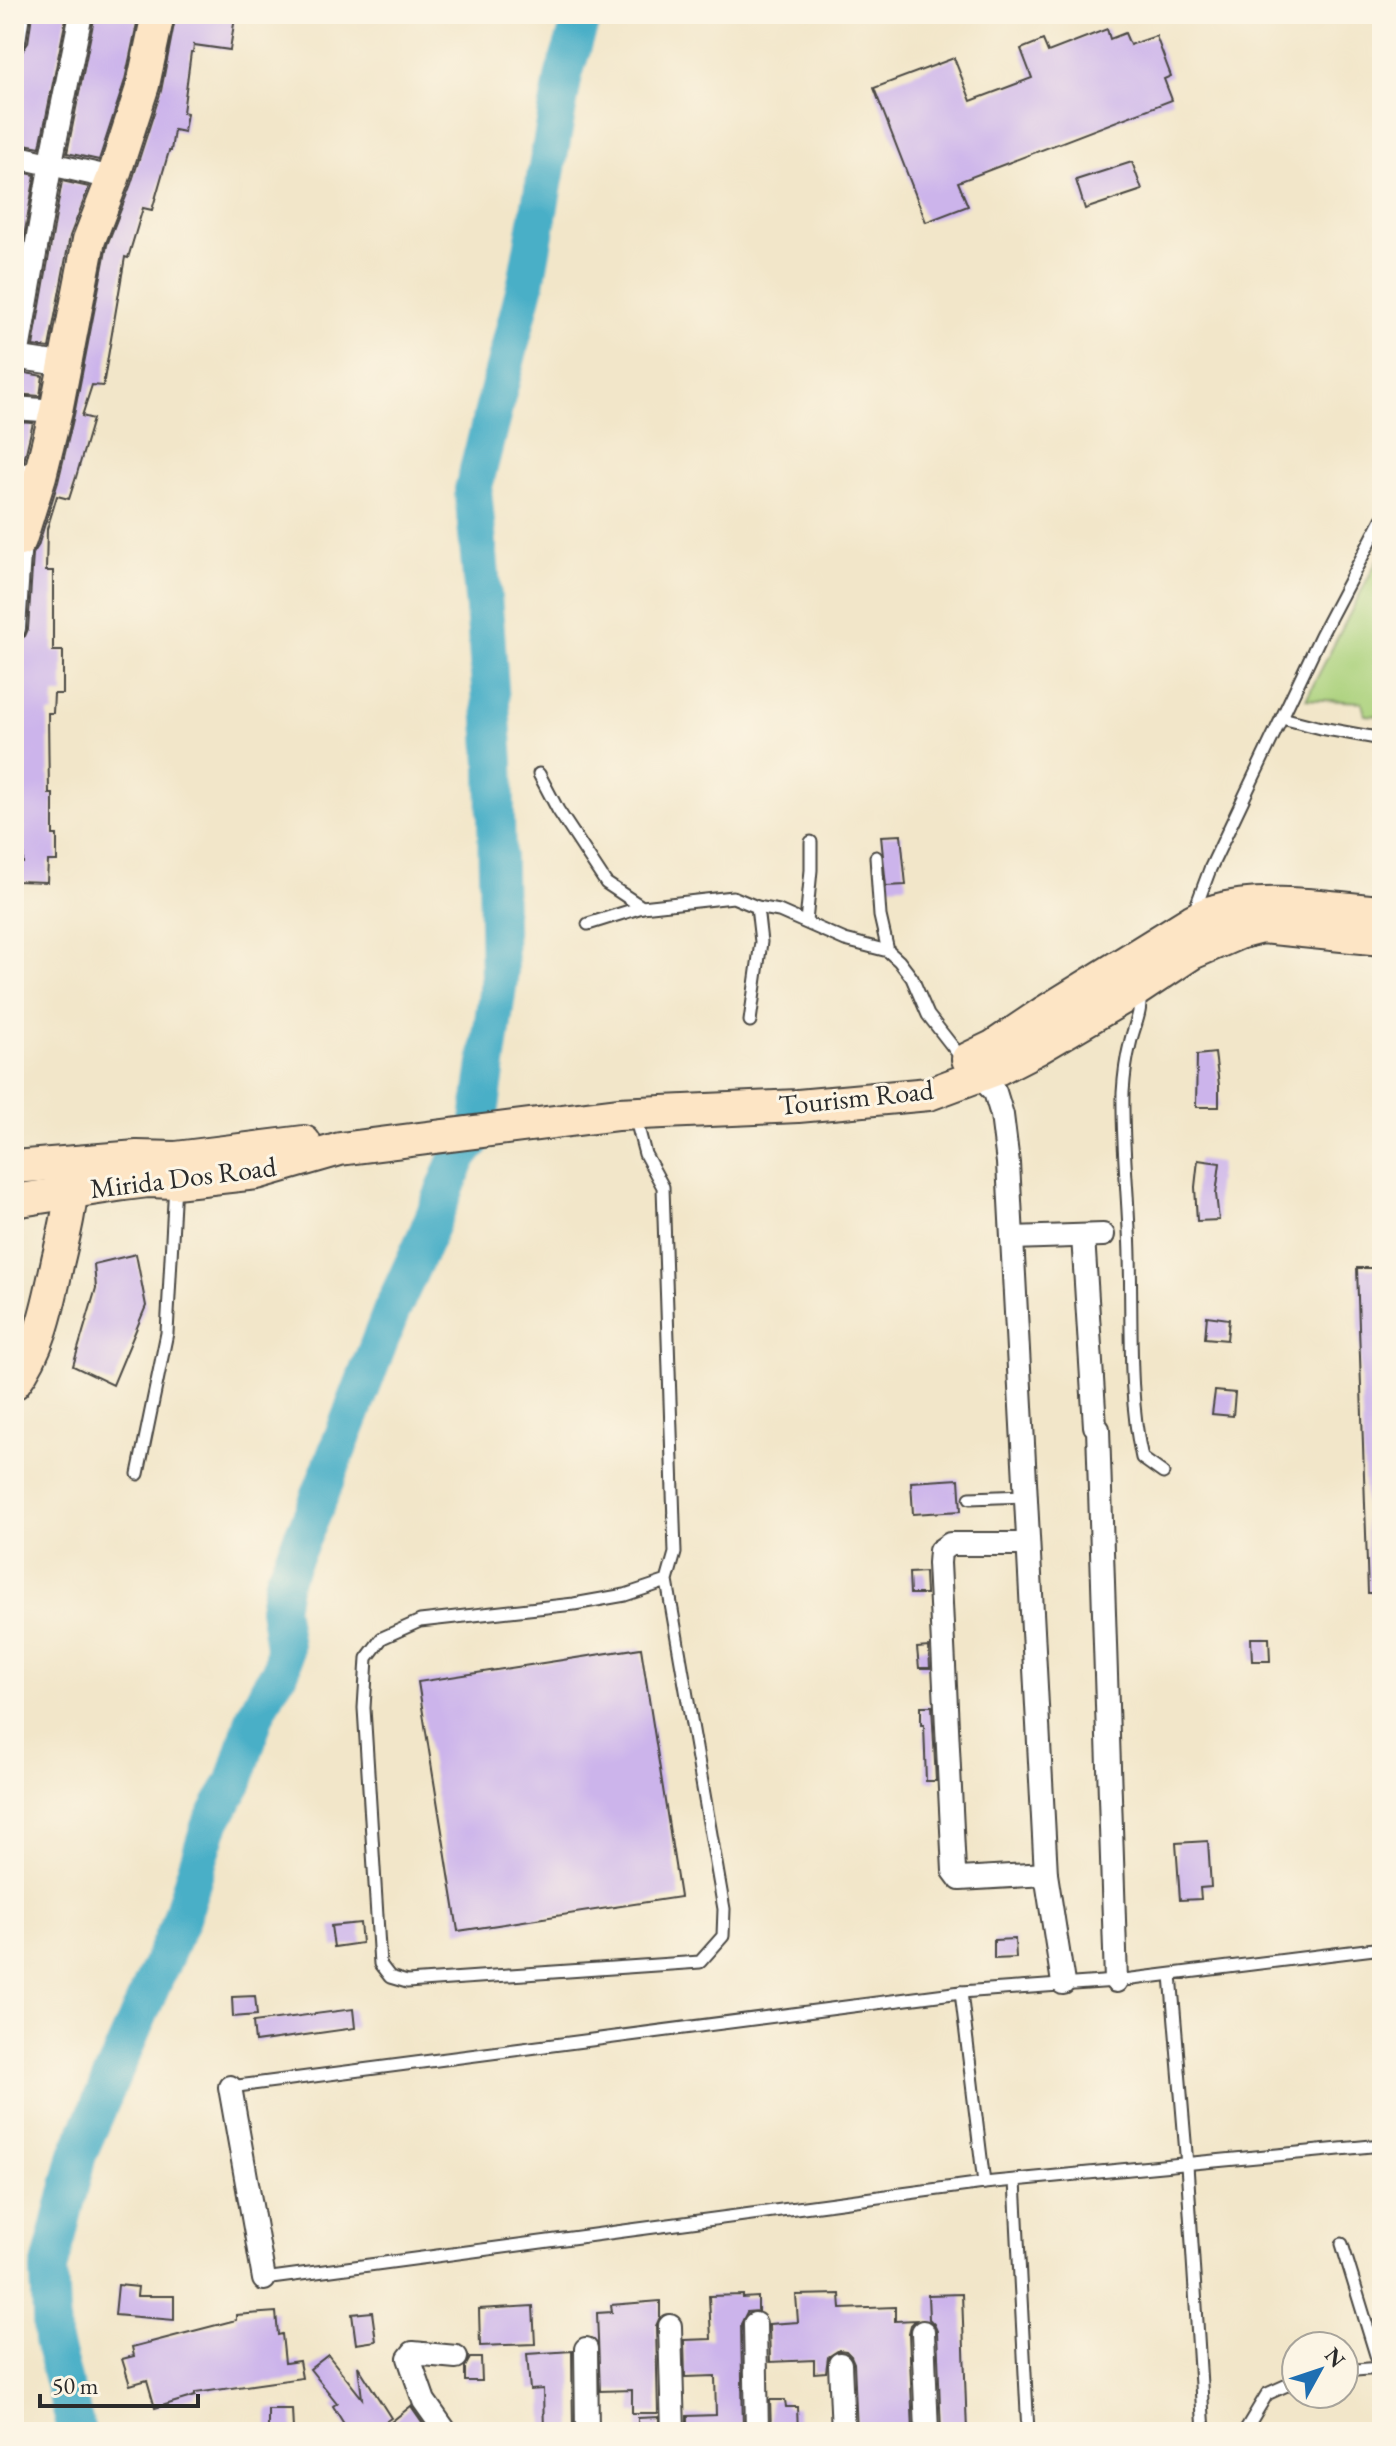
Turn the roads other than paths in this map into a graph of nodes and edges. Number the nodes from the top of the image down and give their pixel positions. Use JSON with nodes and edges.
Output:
{"nodes":[{"id":1,"x":18,"y":14,"type":"edge"},
{"id":2,"x":81,"y":14,"type":"edge"},
{"id":3,"x":158,"y":14,"type":"edge"},
{"id":4,"x":14,"y":41,"type":"edge"},
{"id":5,"x":14,"y":156,"type":"edge"},
{"id":6,"x":51,"y":162,"type":"junction"},
{"id":7,"x":113,"y":178,"type":"junction"},
{"id":8,"x":16,"y":357,"type":"edge"},
{"id":9,"x":67,"y":365,"type":"junction"},
{"id":10,"x":14,"y":408,"type":"edge"},
{"id":11,"x":56,"y":411,"type":"junction"},
{"id":12,"x":27,"y":475,"type":"edge"},
{"id":13,"x":1382,"y":519,"type":"edge"},
{"id":14,"x":17,"y":541,"type":"edge"},
{"id":15,"x":14,"y":613,"type":"edge"},
{"id":16,"x":14,"y":628,"type":"edge"},
{"id":17,"x":1282,"y":718,"type":"junction"},
{"id":18,"x":1382,"y":739,"type":"edge"},
{"id":19,"x":539,"y":774,"type":"dead end"},
{"id":20,"x":811,"y":842,"type":"dead end"},
{"id":21,"x":876,"y":857,"type":"dead end"},
{"id":22,"x":642,"y":907,"type":"junction"},
{"id":23,"x":757,"y":907,"type":"junction"},
{"id":24,"x":1382,"y":912,"type":"edge"},
{"id":25,"x":806,"y":922,"type":"junction"},
{"id":26,"x":588,"y":924,"type":"dead end"},
{"id":27,"x":1192,"y":937,"type":"junction"},
{"id":28,"x":1382,"y":939,"type":"edge"},
{"id":29,"x":888,"y":951,"type":"junction"},
{"id":30,"x":1138,"y":989,"type":"junction"},
{"id":31,"x":750,"y":1021,"type":"dead end"},
{"id":32,"x":972,"y":1068,"type":"junction"},
{"id":33,"x":634,"y":1106,"type":"junction"},
{"id":34,"x":340,"y":1143,"type":"joint"},
{"id":35,"x":14,"y":1167,"type":"edge"},
{"id":36,"x":176,"y":1170,"type":"junction"},
{"id":37,"x":72,"y":1176,"type":"junction"},
{"id":38,"x":14,"y":1201,"type":"edge"},
{"id":39,"x":1012,"y":1238,"type":"junction"},
{"id":40,"x":14,"y":1383,"type":"edge"},
{"id":41,"x":1163,"y":1473,"type":"dead end"},
{"id":42,"x":138,"y":1474,"type":"dead end"},
{"id":43,"x":1025,"y":1496,"type":"junction"},
{"id":44,"x":970,"y":1498,"type":"dead end"},
{"id":45,"x":1028,"y":1544,"type":"junction"},
{"id":46,"x":667,"y":1581,"type":"junction"},
{"id":47,"x":1046,"y":1874,"type":"junction"},
{"id":48,"x":1382,"y":1948,"type":"edge"},
{"id":49,"x":1171,"y":1975,"type":"junction"},
{"id":50,"x":1116,"y":1981,"type":"junction"},
{"id":51,"x":1063,"y":1983,"type":"junction"},
{"id":52,"x":961,"y":1992,"type":"junction"},
{"id":53,"x":230,"y":2087,"type":"joint"},
{"id":54,"x":1382,"y":2145,"type":"edge"},
{"id":55,"x":1187,"y":2165,"type":"junction"},
{"id":56,"x":1015,"y":2181,"type":"junction"},
{"id":57,"x":984,"y":2183,"type":"junction"},
{"id":58,"x":1342,"y":2244,"type":"dead end"},
{"id":59,"x":264,"y":2279,"type":"joint"},
{"id":60,"x":755,"y":2324,"type":"dead end"},
{"id":61,"x":670,"y":2326,"type":"dead end"},
{"id":62,"x":923,"y":2332,"type":"dead end"},
{"id":63,"x":586,"y":2349,"type":"dead end"},
{"id":64,"x":456,"y":2357,"type":"dead end"},
{"id":65,"x":840,"y":2364,"type":"dead end"},
{"id":66,"x":1381,"y":2369,"type":"edge"},
{"id":67,"x":1360,"y":2370,"type":"edge"},
{"id":68,"x":1280,"y":2388,"type":"edge"},
{"id":69,"x":1246,"y":2429,"type":"dead end"},
{"id":70,"x":446,"y":2432,"type":"edge"},
{"id":71,"x":587,"y":2432,"type":"edge"},
{"id":72,"x":673,"y":2432,"type":"edge"},
{"id":73,"x":757,"y":2432,"type":"edge"},
{"id":74,"x":843,"y":2432,"type":"edge"},
{"id":75,"x":927,"y":2432,"type":"edge"},
{"id":76,"x":1028,"y":2432,"type":"edge"},
{"id":77,"x":1204,"y":2432,"type":"edge"}],
"edges":[{"from":1,"to":4,"type":"street"},
{"from":2,"to":6,"type":"street"},
{"from":3,"to":7,"type":"main road"},
{"from":5,"to":6,"type":"street"},
{"from":6,"to":7,"type":"street"},
{"from":6,"to":8,"type":"street"},
{"from":7,"to":9,"type":"main road"},
{"from":8,"to":9,"type":"street"},
{"from":9,"to":11,"type":"main road"},
{"from":10,"to":11,"type":"street"},
{"from":11,"to":12,"type":"main road"},
{"from":12,"to":14,"type":"main road"},
{"from":13,"to":17,"type":"lane"},
{"from":14,"to":15,"type":"street"},
{"from":15,"to":16,"type":"street"},
{"from":17,"to":18,"type":"lane"},
{"from":17,"to":27,"type":"lane"},
{"from":19,"to":22,"type":"lane"},
{"from":20,"to":25,"type":"lane"},
{"from":21,"to":29,"type":"lane"},
{"from":22,"to":23,"type":"lane"},
{"from":22,"to":26,"type":"lane"},
{"from":23,"to":25,"type":"lane"},
{"from":23,"to":31,"type":"lane"},
{"from":24,"to":27,"type":"main road","name":"Tourism Road"},
{"from":25,"to":29,"type":"lane"},
{"from":27,"to":28,"type":"main road","name":"Tourism Road"},
{"from":27,"to":30,"type":"main road","name":"Tourism Road"},
{"from":27,"to":32,"type":"main road","name":"Tourism Road"},
{"from":29,"to":32,"type":"lane"},
{"from":30,"to":32,"type":"main road","name":"Tourism Road"},
{"from":30,"to":41,"type":"lane"},
{"from":32,"to":33,"type":"main road","name":"Tourism Road"},
{"from":32,"to":33,"type":"main road","name":"Tourism Road"},
{"from":32,"to":39,"type":"street"},
{"from":33,"to":34,"type":"main road","name":"Tourism Road"},
{"from":33,"to":46,"type":"lane"},
{"from":34,"to":36,"type":"main road","name":"Mirida Dos Road"},
{"from":35,"to":37,"type":"main road"},
{"from":36,"to":37,"type":"main road","name":"Mirida Dos Road"},
{"from":36,"to":37,"type":"main road","name":"Mirida Dos Road"},
{"from":36,"to":42,"type":"lane"},
{"from":37,"to":38,"type":"main road"},
{"from":37,"to":40,"type":"main road"},
{"from":39,"to":43,"type":"street"},
{"from":39,"to":50,"type":"street"},
{"from":43,"to":44,"type":"lane"},
{"from":43,"to":45,"type":"street"},
{"from":45,"to":47,"type":"street"},
{"from":45,"to":47,"type":"street"},
{"from":46,"to":46,"type":"lane"},
{"from":47,"to":51,"type":"street"},
{"from":48,"to":49,"type":"lane"},
{"from":49,"to":50,"type":"lane"},
{"from":49,"to":55,"type":"lane"},
{"from":50,"to":51,"type":"lane"},
{"from":51,"to":52,"type":"lane"},
{"from":52,"to":53,"type":"lane"},
{"from":52,"to":57,"type":"lane"},
{"from":53,"to":59,"type":"street"},
{"from":54,"to":55,"type":"lane"},
{"from":55,"to":56,"type":"lane"},
{"from":55,"to":77,"type":"lane"},
{"from":56,"to":57,"type":"lane"},
{"from":56,"to":76,"type":"lane"},
{"from":57,"to":59,"type":"lane"},
{"from":58,"to":66,"type":"lane"},
{"from":60,"to":73,"type":"street"},
{"from":61,"to":72,"type":"street"},
{"from":62,"to":75,"type":"street"},
{"from":63,"to":71,"type":"street"},
{"from":64,"to":70,"type":"street"},
{"from":65,"to":74,"type":"street"},
{"from":66,"to":67,"type":"lane"},
{"from":68,"to":69,"type":"lane"}]}
